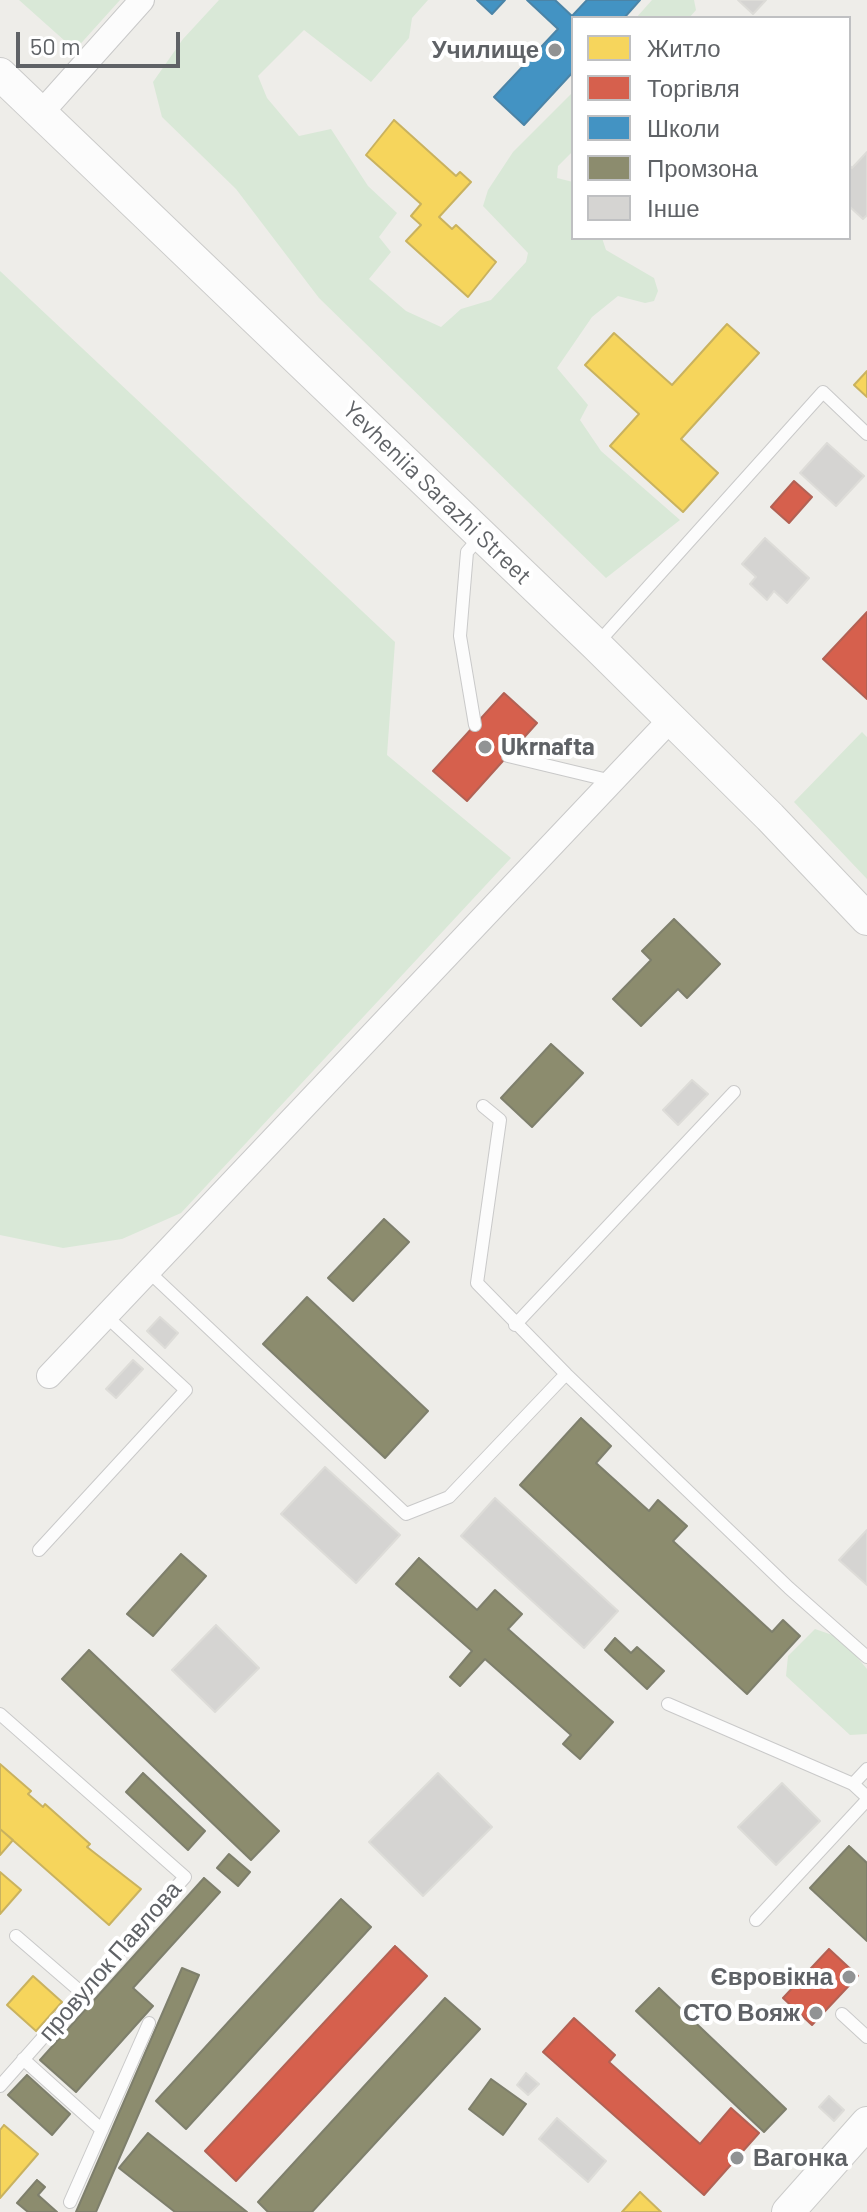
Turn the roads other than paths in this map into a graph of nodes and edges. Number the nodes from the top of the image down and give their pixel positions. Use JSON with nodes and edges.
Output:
{"nodes":[{"id":1,"x":142,"y":0,"type":"edge"},
{"id":2,"x":0,"y":74,"type":"edge"},
{"id":3,"x":41,"y":113,"type":"junction"},
{"id":4,"x":867,"y":434,"type":"edge"},
{"id":5,"x":482,"y":535,"type":"junction"},
{"id":6,"x":596,"y":645,"type":"junction"},
{"id":7,"x":671,"y":719,"type":"junction"},
{"id":8,"x":475,"y":725,"type":"dead end"},
{"id":9,"x":508,"y":756,"type":"dead end"},
{"id":10,"x":612,"y":781,"type":"junction"},
{"id":11,"x":867,"y":919,"type":"edge"},
{"id":12,"x":734,"y":1092,"type":"dead end"},
{"id":13,"x":483,"y":1106,"type":"dead end"},
{"id":14,"x":148,"y":1271,"type":"junction"},
{"id":15,"x":106,"y":1316,"type":"junction"},
{"id":16,"x":515,"y":1325,"type":"junction"},
{"id":17,"x":566,"y":1374,"type":"junction"},
{"id":18,"x":49,"y":1376,"type":"dead end"},
{"id":19,"x":39,"y":1550,"type":"dead end"},
{"id":20,"x":867,"y":1657,"type":"edge"},
{"id":21,"x":668,"y":1704,"type":"dead end"},
{"id":22,"x":0,"y":1714,"type":"edge"},
{"id":23,"x":867,"y":1769,"type":"edge"},
{"id":24,"x":853,"y":1784,"type":"junction"},
{"id":25,"x":867,"y":1798,"type":"edge"},
{"id":26,"x":756,"y":1920,"type":"dead end"},
{"id":27,"x":16,"y":1936,"type":"dead end"},
{"id":28,"x":82,"y":1993,"type":"junction"},
{"id":29,"x":842,"y":2014,"type":"dead end"},
{"id":30,"x":149,"y":2023,"type":"dead end"},
{"id":31,"x":867,"y":2037,"type":"edge"},
{"id":32,"x":23,"y":2059,"type":"junction"},
{"id":33,"x":0,"y":2086,"type":"edge"},
{"id":34,"x":866,"y":2129,"type":"edge"},
{"id":35,"x":102,"y":2130,"type":"junction"},
{"id":36,"x":70,"y":2202,"type":"dead end"},
{"id":37,"x":788,"y":2212,"type":"edge"}],
"edges":[{"from":1,"to":3,"type":"street"},
{"from":2,"to":3,"type":"main road","name":"Yevheniia Sarazhi Street"},
{"from":3,"to":5,"type":"main road","name":"Yevheniia Sarazhi Street"},
{"from":4,"to":6,"type":"lane"},
{"from":5,"to":6,"type":"main road","name":"Yevheniia Sarazhi Street"},
{"from":5,"to":8,"type":"lane"},
{"from":6,"to":7,"type":"main road","name":"Yevheniia Sarazhi Street"},
{"from":7,"to":10,"type":"street"},
{"from":7,"to":11,"type":"main road","name":"Yevheniia Sarazhi Street"},
{"from":9,"to":10,"type":"lane"},
{"from":10,"to":14,"type":"street"},
{"from":12,"to":16,"type":"lane"},
{"from":13,"to":16,"type":"lane"},
{"from":14,"to":15,"type":"street"},
{"from":14,"to":17,"type":"lane"},
{"from":15,"to":18,"type":"street"},
{"from":15,"to":19,"type":"lane"},
{"from":16,"to":17,"type":"lane"},
{"from":17,"to":20,"type":"lane"},
{"from":21,"to":24,"type":"lane"},
{"from":22,"to":28,"type":"lane","name":"провулок Павлова"},
{"from":23,"to":24,"type":"lane"},
{"from":24,"to":25,"type":"lane"},
{"from":25,"to":26,"type":"lane"},
{"from":27,"to":28,"type":"lane"},
{"from":28,"to":32,"type":"lane","name":"провулок Павлова"},
{"from":29,"to":31,"type":"lane"},
{"from":30,"to":35,"type":"lane"},
{"from":32,"to":33,"type":"lane","name":"провулок Павлова"},
{"from":32,"to":35,"type":"lane"},
{"from":34,"to":37,"type":"main road"},
{"from":35,"to":36,"type":"lane"}]}
